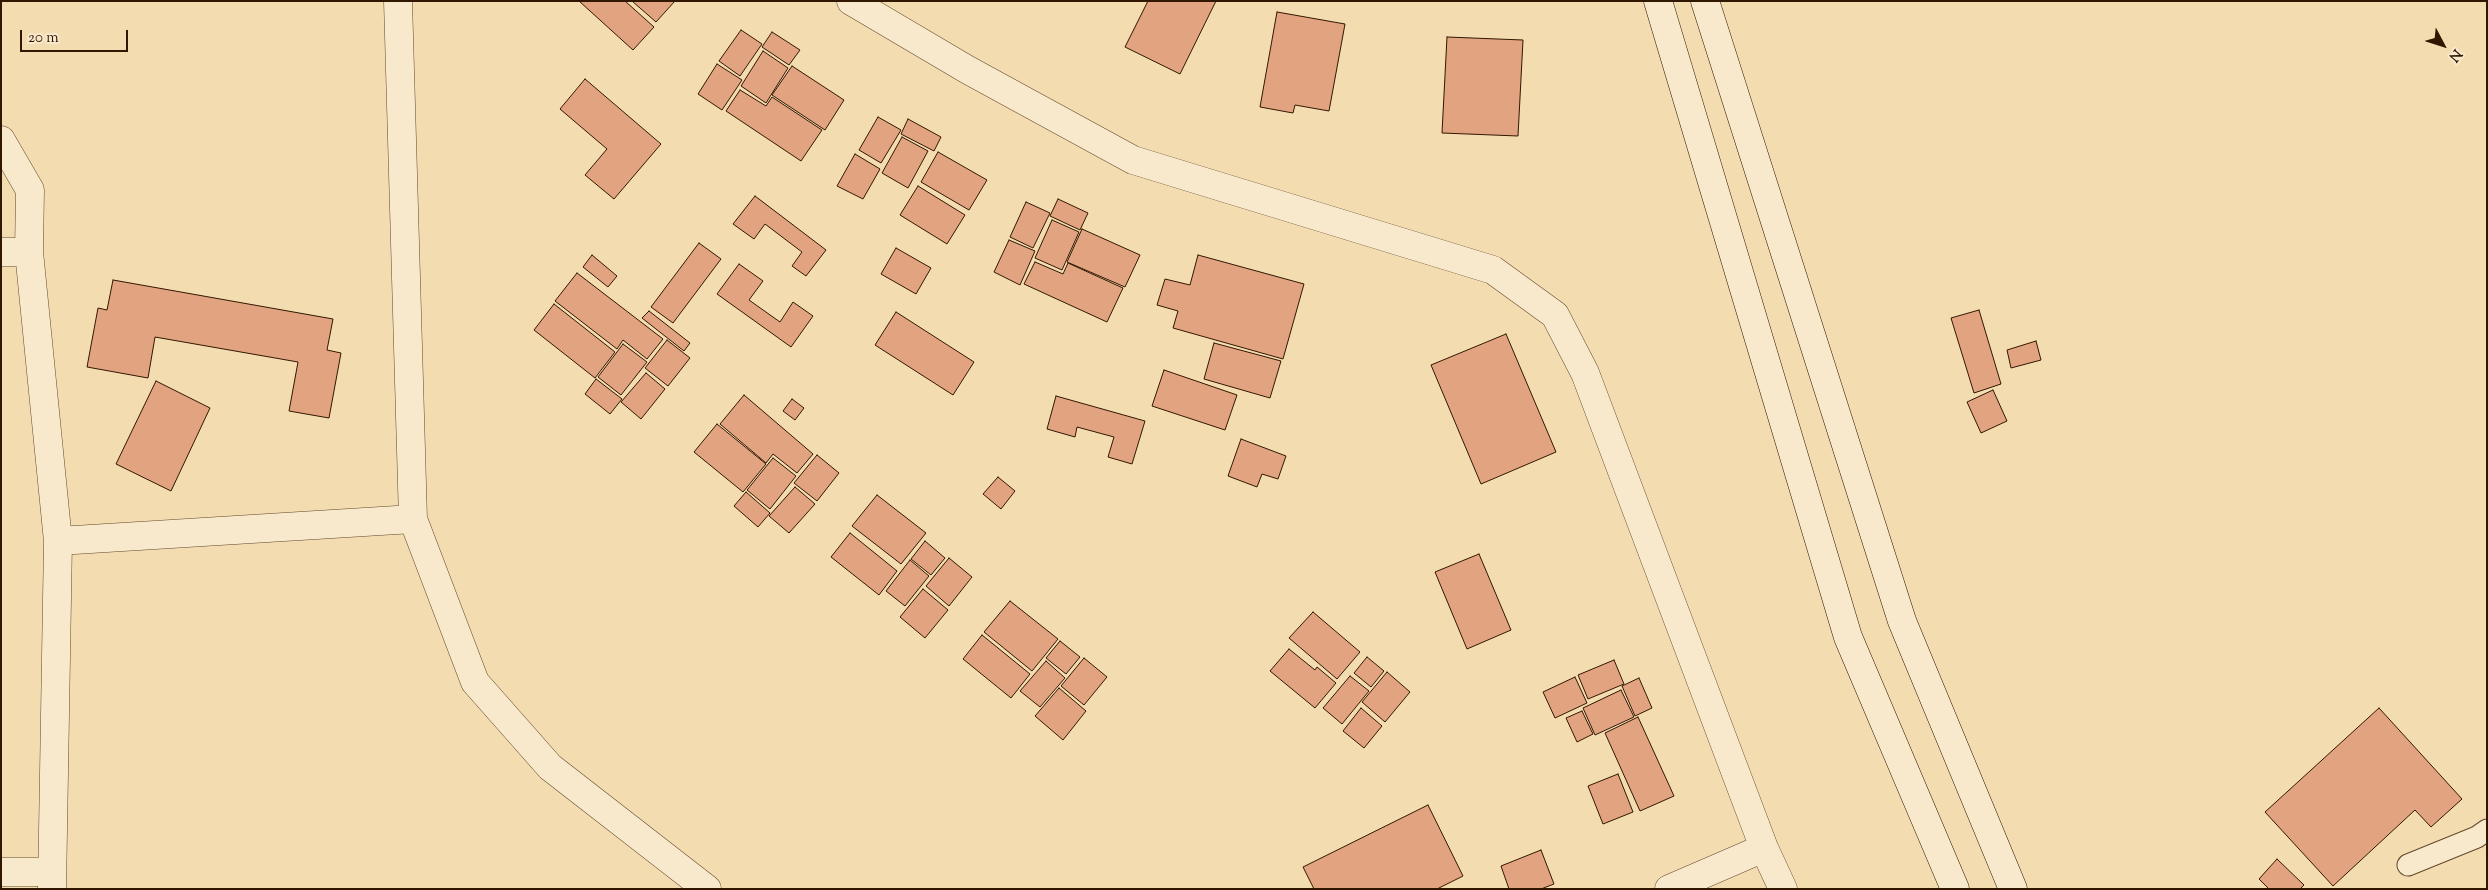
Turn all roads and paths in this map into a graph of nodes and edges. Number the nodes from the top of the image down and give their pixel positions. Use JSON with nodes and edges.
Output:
{"nodes":[{"id":1,"x":398,"y":1,"type":"edge"},
{"id":2,"x":851,"y":1,"type":"edge"},
{"id":3,"x":1658,"y":1,"type":"edge"},
{"id":4,"x":1705,"y":1,"type":"edge"},
{"id":5,"x":1,"y":140,"type":"edge"},
{"id":6,"x":1,"y":252,"type":"edge"},
{"id":7,"x":30,"y":252,"type":"junction"},
{"id":8,"x":413,"y":518,"type":"junction"},
{"id":9,"x":58,"y":541,"type":"junction"},
{"id":10,"x":2487,"y":830,"type":"edge"},
{"id":11,"x":1764,"y":848,"type":"junction"},
{"id":12,"x":2408,"y":865,"type":"dead end"},
{"id":13,"x":1,"y":872,"type":"edge"},
{"id":14,"x":52,"y":880,"type":"edge"},
{"id":15,"x":706,"y":889,"type":"edge"},
{"id":16,"x":1669,"y":889,"type":"edge"},
{"id":17,"x":1783,"y":889,"type":"edge"},
{"id":18,"x":1955,"y":889,"type":"edge"},
{"id":19,"x":2013,"y":889,"type":"edge"}],
"edges":[{"from":1,"to":8,"type":"street"},
{"from":2,"to":11,"type":"street"},
{"from":3,"to":18,"type":"street"},
{"from":4,"to":19,"type":"street"},
{"from":5,"to":7,"type":"street"},
{"from":6,"to":7,"type":"street"},
{"from":7,"to":9,"type":"street"},
{"from":8,"to":9,"type":"street"},
{"from":8,"to":15,"type":"street"},
{"from":9,"to":14,"type":"street"},
{"from":10,"to":12,"type":"lane"},
{"from":11,"to":16,"type":"street"},
{"from":11,"to":17,"type":"street"},
{"from":13,"to":14,"type":"street"}]}
